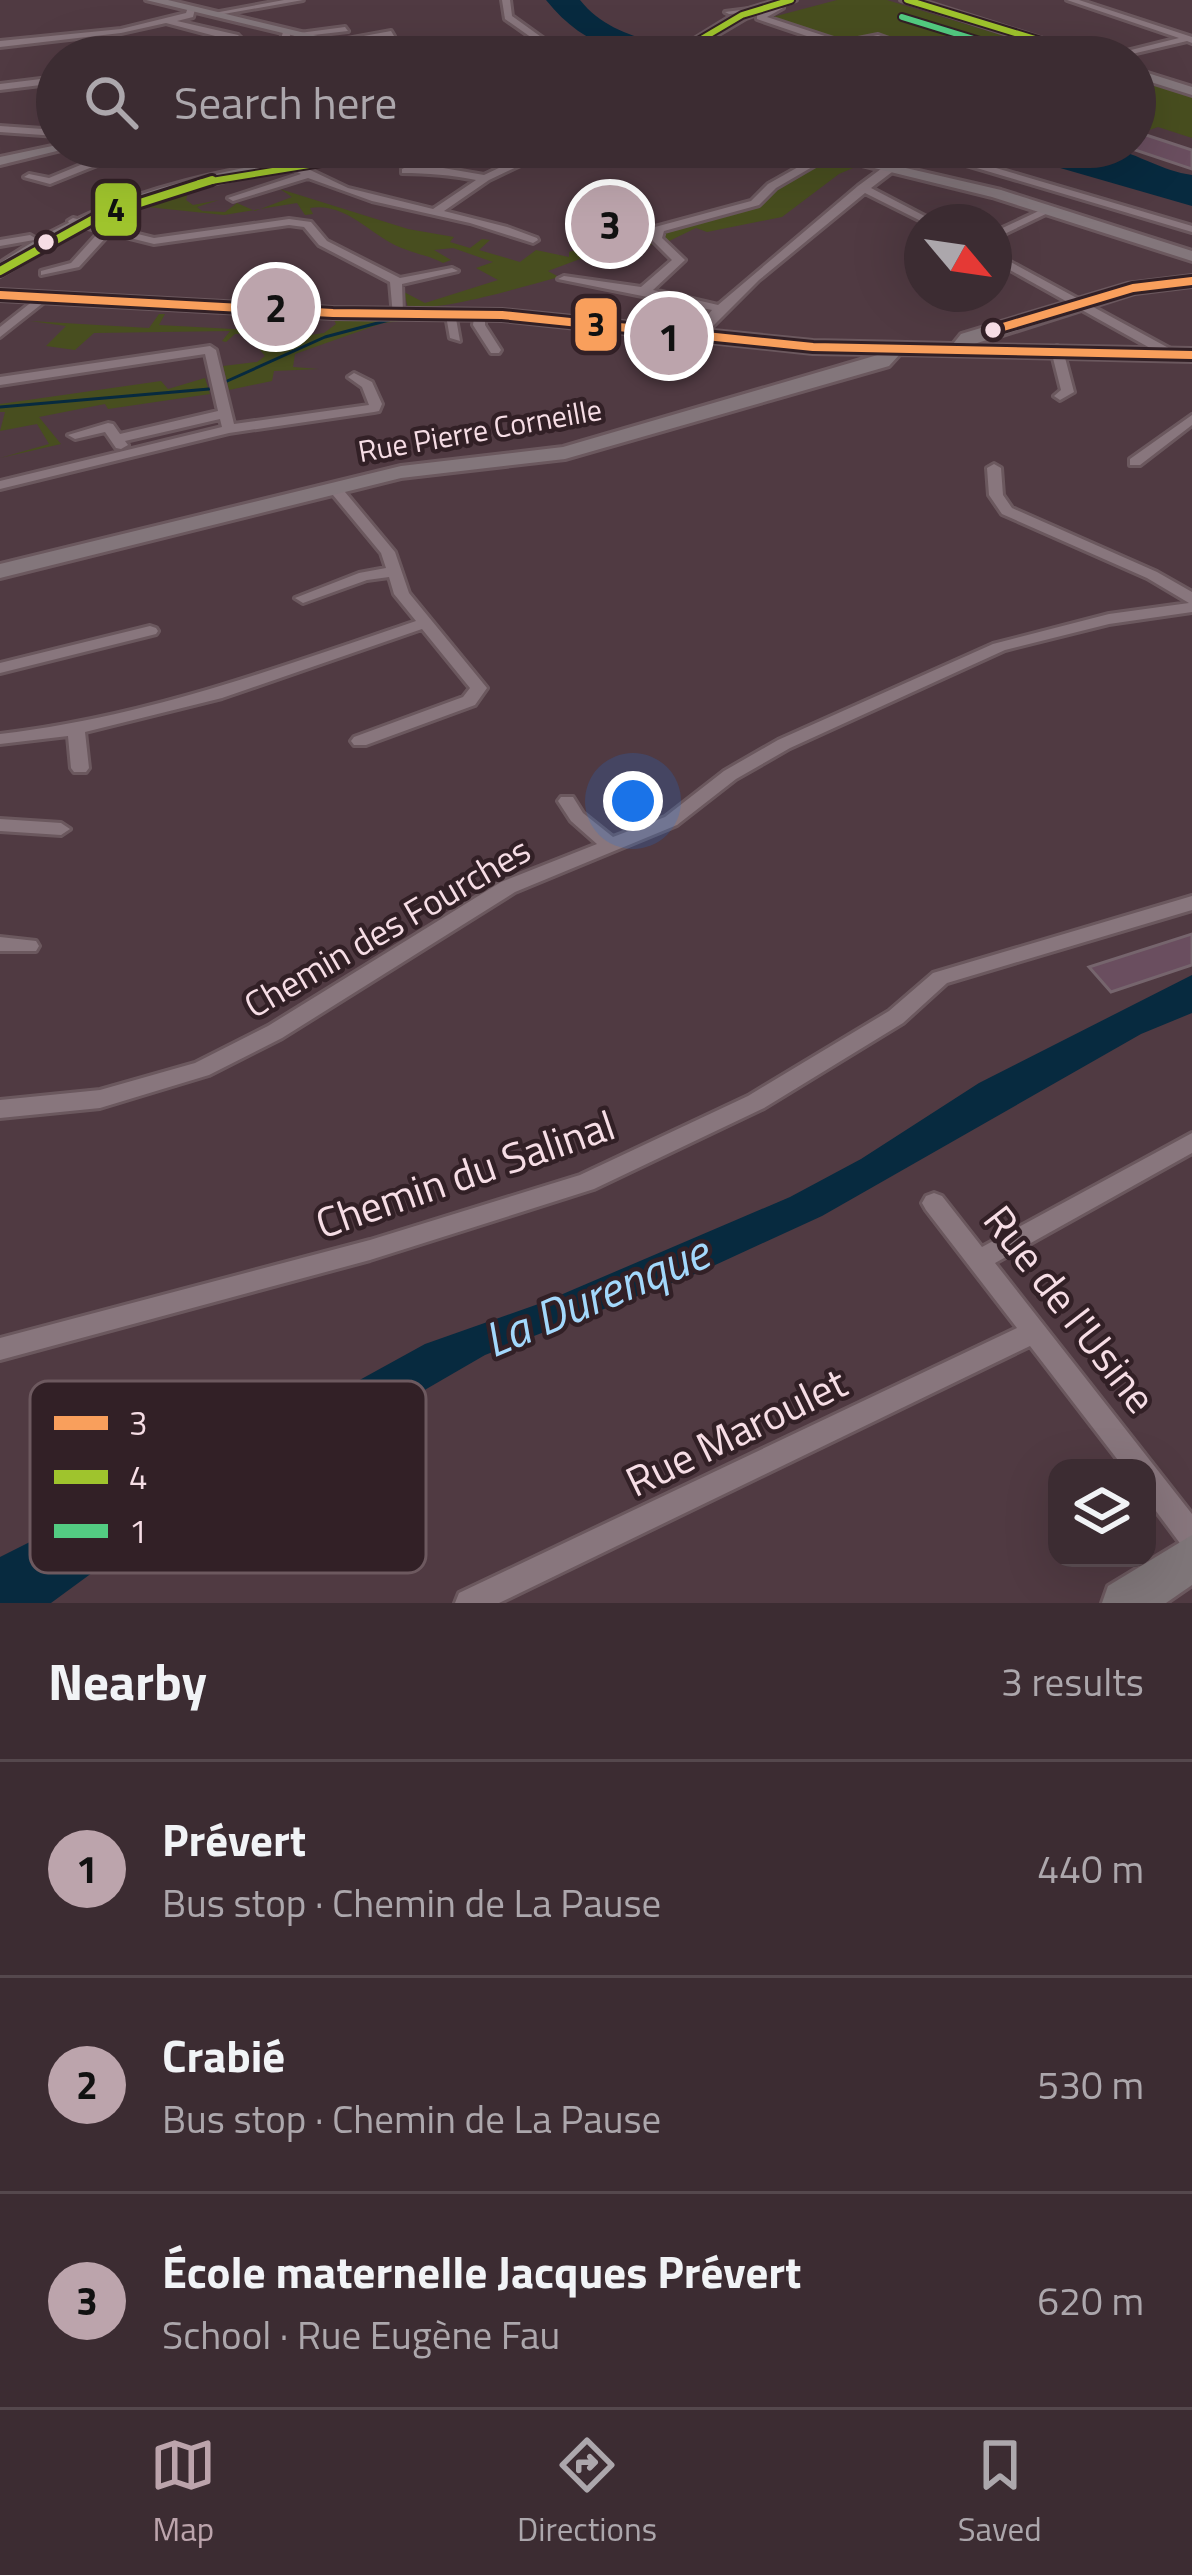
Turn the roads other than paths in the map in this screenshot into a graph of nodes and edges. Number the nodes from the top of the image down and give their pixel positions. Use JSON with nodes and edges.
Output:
{"nodes":[{"id":1,"x":153,"y":0,"type":"edge"},
{"id":2,"x":299,"y":0,"type":"edge"},
{"id":3,"x":790,"y":0,"type":"edge"},
{"id":4,"x":896,"y":0,"type":"edge"},
{"id":5,"x":907,"y":0,"type":"edge"},
{"id":6,"x":1071,"y":0,"type":"edge"},
{"id":7,"x":188,"y":4,"type":"edge"},
{"id":8,"x":507,"y":5,"type":"edge"},
{"id":9,"x":213,"y":6,"type":"edge"},
{"id":10,"x":765,"y":8,"type":"junction"},
{"id":11,"x":729,"y":13,"type":"dead end"},
{"id":12,"x":168,"y":21,"type":"junction"},
{"id":13,"x":244,"y":22,"type":"junction"},
{"id":14,"x":994,"y":28,"type":"junction"},
{"id":15,"x":345,"y":29,"type":"dead end"},
{"id":16,"x":289,"y":33,"type":"junction"},
{"id":17,"x":391,"y":34,"type":"dead end"},
{"id":18,"x":58,"y":36,"type":"edge"},
{"id":19,"x":232,"y":36,"type":"edge"},
{"id":20,"x":288,"y":36,"type":"edge"},
{"id":21,"x":303,"y":36,"type":"edge"},
{"id":22,"x":379,"y":36,"type":"edge"},
{"id":23,"x":534,"y":36,"type":"edge"},
{"id":24,"x":705,"y":36,"type":"edge"},
{"id":25,"x":815,"y":36,"type":"edge"},
{"id":26,"x":1019,"y":36,"type":"edge"},
{"id":27,"x":36,"y":39,"type":"edge"},
{"id":28,"x":1190,"y":40,"type":"edge"},
{"id":29,"x":0,"y":44,"type":"edge"},
{"id":30,"x":1156,"y":47,"type":"edge"},
{"id":31,"x":1156,"y":77,"type":"edge"},
{"id":32,"x":36,"y":83,"type":"edge"},
{"id":33,"x":0,"y":87,"type":"edge"},
{"id":34,"x":1190,"y":88,"type":"edge"},
{"id":35,"x":0,"y":129,"type":"edge"},
{"id":36,"x":36,"y":132,"type":"edge"},
{"id":37,"x":36,"y":153,"type":"edge"},
{"id":38,"x":0,"y":161,"type":"edge"},
{"id":39,"x":81,"y":168,"type":"edge"},
{"id":40,"x":269,"y":168,"type":"edge"},
{"id":41,"x":270,"y":168,"type":"edge"},
{"id":42,"x":296,"y":168,"type":"edge"},
{"id":43,"x":425,"y":168,"type":"dead end"},
{"id":44,"x":507,"y":168,"type":"edge"},
{"id":45,"x":802,"y":168,"type":"edge"},
{"id":46,"x":886,"y":168,"type":"edge"},
{"id":47,"x":986,"y":168,"type":"edge"},
{"id":48,"x":890,"y":169,"type":"junction"},
{"id":49,"x":308,"y":175,"type":"junction"},
{"id":50,"x":29,"y":177,"type":"dead end"},
{"id":51,"x":485,"y":178,"type":"junction"},
{"id":52,"x":862,"y":188,"type":"junction"},
{"id":53,"x":233,"y":198,"type":"dead end"},
{"id":54,"x":1101,"y":202,"type":"junction"},
{"id":55,"x":904,"y":209,"type":"edge"},
{"id":56,"x":1049,"y":210,"type":"junction"},
{"id":57,"x":437,"y":211,"type":"junction"},
{"id":58,"x":1070,"y":216,"type":"junction"},
{"id":59,"x":74,"y":220,"type":"junction"},
{"id":60,"x":1012,"y":227,"type":"edge"},
{"id":61,"x":1192,"y":229,"type":"edge"},
{"id":62,"x":107,"y":230,"type":"junction"},
{"id":63,"x":25,"y":233,"type":"junction"},
{"id":64,"x":533,"y":240,"type":"dead end"},
{"id":65,"x":0,"y":243,"type":"edge"},
{"id":66,"x":1189,"y":252,"type":"edge"},
{"id":67,"x":0,"y":259,"type":"edge"},
{"id":68,"x":1012,"y":266,"type":"edge"},
{"id":69,"x":0,"y":271,"type":"edge"},
{"id":70,"x":452,"y":271,"type":"dead end"},
{"id":71,"x":45,"y":273,"type":"dead end"},
{"id":72,"x":564,"y":279,"type":"dead end"},
{"id":73,"x":1192,"y":281,"type":"edge"},
{"id":74,"x":398,"y":282,"type":"junction"},
{"id":75,"x":644,"y":290,"type":"junction"},
{"id":76,"x":3,"y":294,"type":"edge"},
{"id":77,"x":42,"y":299,"type":"junction"},
{"id":78,"x":1083,"y":303,"type":"junction"},
{"id":79,"x":721,"y":309,"type":"junction"},
{"id":80,"x":271,"y":310,"type":"junction"},
{"id":81,"x":397,"y":313,"type":"junction"},
{"id":82,"x":449,"y":313,"type":"junction"},
{"id":83,"x":479,"y":314,"type":"junction"},
{"id":84,"x":294,"y":320,"type":"dead end"},
{"id":85,"x":0,"y":333,"type":"edge"},
{"id":86,"x":697,"y":336,"type":"junction"},
{"id":87,"x":456,"y":338,"type":"dead end"},
{"id":88,"x":495,"y":350,"type":"dead end"},
{"id":89,"x":893,"y":350,"type":"junction"},
{"id":90,"x":1057,"y":350,"type":"junction"},
{"id":91,"x":960,"y":351,"type":"junction"},
{"id":92,"x":1182,"y":355,"type":"edge"},
{"id":93,"x":354,"y":377,"type":"dead end"},
{"id":94,"x":0,"y":381,"type":"edge"},
{"id":95,"x":1060,"y":395,"type":"dead end"},
{"id":96,"x":1192,"y":419,"type":"edge"},
{"id":97,"x":226,"y":422,"type":"junction"},
{"id":98,"x":75,"y":435,"type":"dead end"},
{"id":99,"x":117,"y":439,"type":"junction"},
{"id":100,"x":127,"y":454,"type":"junction"},
{"id":101,"x":1135,"y":462,"type":"dead end"},
{"id":102,"x":994,"y":468,"type":"dead end"},
{"id":103,"x":0,"y":485,"type":"edge"},
{"id":104,"x":335,"y":489,"type":"junction"},
{"id":105,"x":0,"y":571,"type":"edge"},
{"id":106,"x":392,"y":572,"type":"junction"},
{"id":107,"x":303,"y":598,"type":"dead end"},
{"id":108,"x":1192,"y":603,"type":"edge"},
{"id":109,"x":425,"y":623,"type":"junction"},
{"id":110,"x":150,"y":631,"type":"dead end"},
{"id":111,"x":0,"y":668,"type":"edge"},
{"id":112,"x":76,"y":731,"type":"junction"},
{"id":113,"x":0,"y":739,"type":"edge"},
{"id":114,"x":361,"y":741,"type":"dead end"},
{"id":115,"x":80,"y":769,"type":"dead end"},
{"id":116,"x":567,"y":801,"type":"dead end"},
{"id":117,"x":0,"y":825,"type":"edge"},
{"id":118,"x":62,"y":829,"type":"dead end"},
{"id":119,"x":612,"y":846,"type":"junction"},
{"id":120,"x":1192,"y":903,"type":"edge"},
{"id":121,"x":0,"y":944,"type":"edge"},
{"id":122,"x":29,"y":946,"type":"dead end"},
{"id":123,"x":0,"y":1109,"type":"edge"},
{"id":124,"x":1192,"y":1142,"type":"edge"},
{"id":125,"x":934,"y":1202,"type":"dead end"},
{"id":126,"x":979,"y":1260,"type":"junction"},
{"id":127,"x":1036,"y":1331,"type":"junction"},
{"id":128,"x":0,"y":1349,"type":"edge"},
{"id":129,"x":1133,"y":1459,"type":"edge"},
{"id":130,"x":1156,"y":1490,"type":"edge"},
{"id":131,"x":1192,"y":1536,"type":"edge"},
{"id":132,"x":1192,"y":1558,"type":"edge"},
{"id":133,"x":470,"y":1603,"type":"edge"},
{"id":134,"x":1125,"y":1603,"type":"edge"}],
"edges":[{"from":1,"to":7,"type":"street"},
{"from":2,"to":9,"type":"street"},
{"from":3,"to":10,"type":"street"},
{"from":4,"to":14,"type":"street"},
{"from":5,"to":14,"type":"street"},
{"from":6,"to":28,"type":"street"},
{"from":7,"to":9,"type":"street"},
{"from":7,"to":12,"type":"street"},
{"from":7,"to":13,"type":"street"},
{"from":8,"to":23,"type":"street"},
{"from":9,"to":13,"type":"street"},
{"from":10,"to":11,"type":"street"},
{"from":10,"to":24,"type":"street"},
{"from":10,"to":25,"type":"street"},
{"from":12,"to":18,"type":"street"},
{"from":12,"to":19,"type":"street"},
{"from":13,"to":16,"type":"street"},
{"from":14,"to":26,"type":"street"},
{"from":15,"to":16,"type":"street"},
{"from":16,"to":20,"type":"street"},
{"from":16,"to":21,"type":"street"},
{"from":17,"to":22,"type":"street"},
{"from":27,"to":29,"type":"street"},
{"from":28,"to":30,"type":"street"},
{"from":31,"to":34,"type":"street"},
{"from":32,"to":33,"type":"street"},
{"from":35,"to":36,"type":"street"},
{"from":37,"to":38,"type":"street"},
{"from":39,"to":50,"type":"street"},
{"from":40,"to":63,"type":"street"},
{"from":41,"to":59,"type":"street"},
{"from":42,"to":49,"type":"street"},
{"from":43,"to":51,"type":"street"},
{"from":44,"to":51,"type":"street"},
{"from":45,"to":75,"type":"street"},
{"from":46,"to":48,"type":"street"},
{"from":47,"to":54,"type":"street"},
{"from":48,"to":52,"type":"street"},
{"from":48,"to":56,"type":"street"},
{"from":49,"to":53,"type":"street"},
{"from":49,"to":57,"type":"street"},
{"from":51,"to":57,"type":"street"},
{"from":52,"to":55,"type":"street"},
{"from":52,"to":79,"type":"street"},
{"from":54,"to":58,"type":"street"},
{"from":54,"to":61,"type":"street"},
{"from":56,"to":58,"type":"street"},
{"from":56,"to":60,"type":"street"},
{"from":57,"to":64,"type":"street"},
{"from":58,"to":66,"type":"street"},
{"from":59,"to":62,"type":"street"},
{"from":59,"to":69,"type":"street"},
{"from":62,"to":71,"type":"street"},
{"from":62,"to":74,"type":"street"},
{"from":63,"to":65,"type":"street"},
{"from":63,"to":67,"type":"street"},
{"from":68,"to":78,"type":"street"},
{"from":70,"to":74,"type":"street"},
{"from":72,"to":75,"type":"street"},
{"from":73,"to":78,"type":"street"},
{"from":74,"to":81,"type":"street"},
{"from":75,"to":79,"type":"street"},
{"from":76,"to":77,"type":"street"},
{"from":77,"to":80,"type":"street"},
{"from":77,"to":85,"type":"street"},
{"from":78,"to":91,"type":"street"},
{"from":78,"to":92,"type":"street"},
{"from":79,"to":86,"type":"street"},
{"from":80,"to":81,"type":"street"},
{"from":80,"to":84,"type":"street"},
{"from":81,"to":82,"type":"street"},
{"from":82,"to":83,"type":"street"},
{"from":82,"to":87,"type":"street"},
{"from":83,"to":86,"type":"street"},
{"from":83,"to":88,"type":"street"},
{"from":86,"to":89,"type":"street"},
{"from":89,"to":91,"type":"street"},
{"from":89,"to":104,"type":"street","name":"Rue Pierre Corneille"},
{"from":90,"to":91,"type":"street"},
{"from":90,"to":92,"type":"street"},
{"from":90,"to":95,"type":"street"},
{"from":93,"to":97,"type":"street"},
{"from":94,"to":97,"type":"street"},
{"from":96,"to":101,"type":"street"},
{"from":97,"to":99,"type":"street"},
{"from":97,"to":100,"type":"street"},
{"from":98,"to":99,"type":"street"},
{"from":99,"to":100,"type":"street"},
{"from":100,"to":103,"type":"street"},
{"from":102,"to":108,"type":"street"},
{"from":104,"to":105,"type":"street","name":"Rue Pierre Corneille"},
{"from":104,"to":106,"type":"street"},
{"from":106,"to":107,"type":"street"},
{"from":106,"to":109,"type":"street"},
{"from":108,"to":119,"type":"street","name":"Chemin des Fourches"},
{"from":109,"to":112,"type":"street"},
{"from":109,"to":114,"type":"street"},
{"from":110,"to":111,"type":"street"},
{"from":112,"to":113,"type":"street"},
{"from":112,"to":115,"type":"street"},
{"from":116,"to":119,"type":"street"},
{"from":117,"to":118,"type":"street"},
{"from":119,"to":123,"type":"street","name":"Chemin des Fourches"},
{"from":120,"to":128,"type":"street","name":"Chemin du Salinal"},
{"from":121,"to":122,"type":"street"},
{"from":124,"to":126,"type":"street"},
{"from":125,"to":126,"type":"street","name":"Rue de l'Usine"},
{"from":126,"to":127,"type":"street","name":"Rue de l'Usine"},
{"from":127,"to":129,"type":"street","name":"Rue de l'Usine"},
{"from":127,"to":133,"type":"street","name":"Rue Maroulet"},
{"from":130,"to":131,"type":"street"},
{"from":132,"to":134,"type":"main road"}]}
